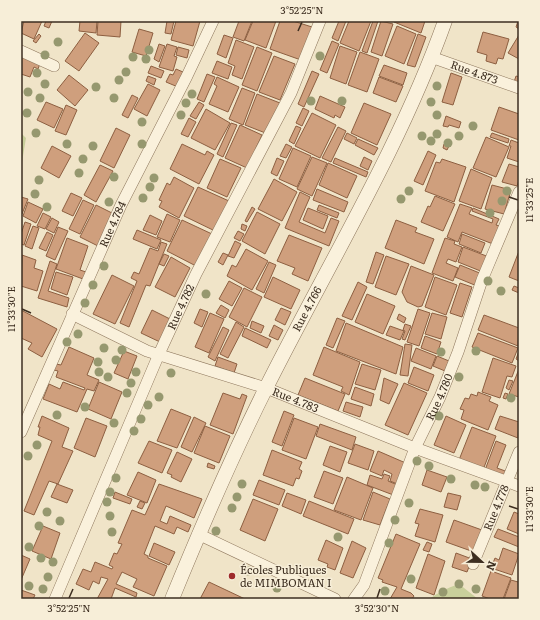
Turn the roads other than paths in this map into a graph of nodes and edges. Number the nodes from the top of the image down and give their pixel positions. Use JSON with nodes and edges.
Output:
{"nodes":[{"id":1,"x":213,"y":21,"type":"edge"},
{"id":2,"x":320,"y":21,"type":"edge"},
{"id":3,"x":445,"y":21,"type":"edge"},
{"id":4,"x":21,"y":51,"type":"edge"},
{"id":5,"x":430,"y":57,"type":"junction"},
{"id":6,"x":54,"y":66,"type":"dead end"},
{"id":7,"x":519,"y":88,"type":"edge"},
{"id":8,"x":519,"y":192,"type":"edge"},
{"id":9,"x":72,"y":314,"type":"junction"},
{"id":10,"x":158,"y":354,"type":"junction"},
{"id":11,"x":266,"y":388,"type":"junction"},
{"id":12,"x":21,"y":432,"type":"edge"},
{"id":13,"x":415,"y":448,"type":"junction"},
{"id":14,"x":519,"y":452,"type":"edge"},
{"id":15,"x":507,"y":482,"type":"junction"},
{"id":16,"x":519,"y":486,"type":"edge"},
{"id":17,"x":198,"y":534,"type":"junction"},
{"id":18,"x":473,"y":564,"type":"dead end"},
{"id":19,"x":55,"y":599,"type":"edge"},
{"id":20,"x":172,"y":599,"type":"edge"},
{"id":21,"x":335,"y":599,"type":"edge"},
{"id":22,"x":354,"y":599,"type":"edge"}],
"edges":[{"from":1,"to":9,"type":"street","name":"Rue 4.784"},
{"from":2,"to":10,"type":"street","name":"Rue 4.782"},
{"from":3,"to":5,"type":"street","name":"Rue 4.766"},
{"from":4,"to":6,"type":"street"},
{"from":5,"to":7,"type":"street","name":"Rue 4.873"},
{"from":5,"to":11,"type":"street","name":"Rue 4.766"},
{"from":8,"to":13,"type":"street","name":"Rue 4.780"},
{"from":9,"to":10,"type":"street","name":"Rue 4.783"},
{"from":9,"to":12,"type":"street","name":"Rue 4.784"},
{"from":10,"to":11,"type":"street","name":"Rue 4.783"},
{"from":10,"to":19,"type":"street","name":"Rue 4.782"},
{"from":11,"to":13,"type":"street","name":"Rue 4.783"},
{"from":11,"to":17,"type":"street","name":"Rue 4.766"},
{"from":13,"to":15,"type":"street","name":"Rue 4.783"},
{"from":13,"to":22,"type":"street","name":"Rue 4.780"},
{"from":14,"to":15,"type":"street","name":"Rue 4.778"},
{"from":15,"to":16,"type":"street","name":"Rue 4.783"},
{"from":15,"to":18,"type":"street","name":"Rue 4.778"},
{"from":17,"to":20,"type":"street","name":"Rue 4.766"},
{"from":17,"to":21,"type":"street"}]}
